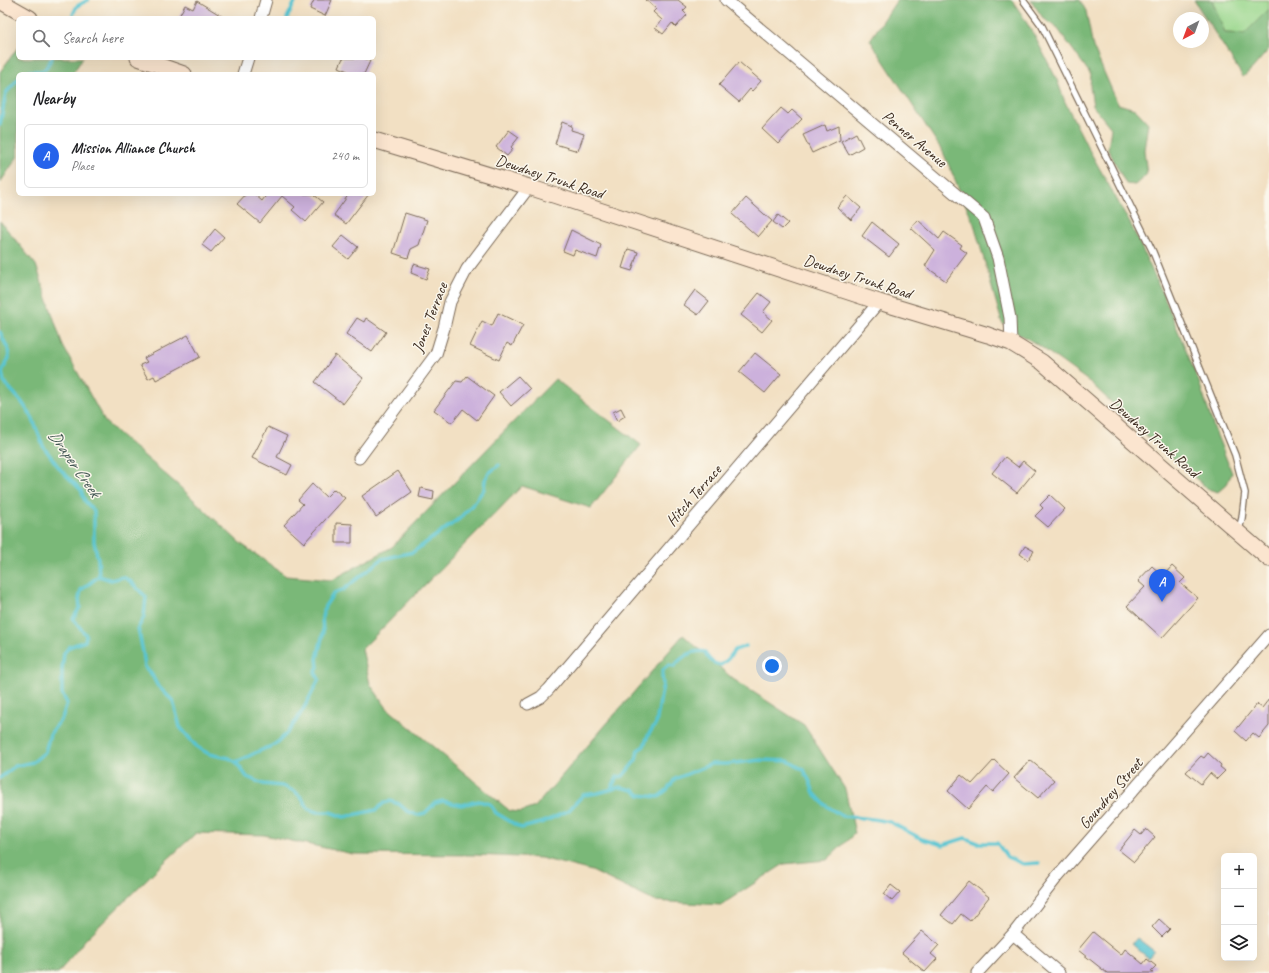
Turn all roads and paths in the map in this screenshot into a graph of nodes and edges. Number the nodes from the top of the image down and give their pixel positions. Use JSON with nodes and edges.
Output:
{"nodes":[{"id":1,"x":266,"y":0,"type":"edge"},
{"id":2,"x":726,"y":0,"type":"edge"},
{"id":3,"x":1023,"y":0,"type":"edge"},
{"id":4,"x":0,"y":1,"type":"edge"},
{"id":5,"x":26,"y":16,"type":"edge"},
{"id":6,"x":262,"y":16,"type":"edge"},
{"id":7,"x":144,"y":60,"type":"edge"},
{"id":8,"x":247,"y":60,"type":"edge"},
{"id":9,"x":178,"y":72,"type":"edge"},
{"id":10,"x":244,"y":72,"type":"edge"},
{"id":11,"x":376,"y":141,"type":"edge"},
{"id":12,"x":529,"y":187,"type":"junction"},
{"id":13,"x":879,"y":302,"type":"junction"},
{"id":14,"x":1011,"y":343,"type":"junction"},
{"id":15,"x":359,"y":458,"type":"dead end"},
{"id":16,"x":1238,"y":533,"type":"junction"},
{"id":17,"x":1269,"y":559,"type":"edge"},
{"id":18,"x":1269,"y":635,"type":"edge"},
{"id":19,"x":528,"y":704,"type":"dead end"},
{"id":20,"x":1013,"y":934,"type":"junction"},
{"id":21,"x":976,"y":973,"type":"edge"},
{"id":22,"x":1059,"y":973,"type":"edge"}],
"edges":[{"from":1,"to":6,"type":"street"},
{"from":2,"to":14,"type":"street","name":"Penner Avenue"},
{"from":3,"to":16,"type":"lane"},
{"from":4,"to":5,"type":"main road"},
{"from":7,"to":9,"type":"main road"},
{"from":8,"to":10,"type":"street"},
{"from":11,"to":12,"type":"main road","name":"Dewdney Trunk Road"},
{"from":12,"to":13,"type":"main road","name":"Dewdney Trunk Road"},
{"from":12,"to":15,"type":"street","name":"Jones Terrace"},
{"from":13,"to":14,"type":"main road","name":"Dewdney Trunk Road"},
{"from":13,"to":19,"type":"street","name":"Hitch Terrace"},
{"from":14,"to":16,"type":"main road","name":"Dewdney Trunk Road"},
{"from":16,"to":17,"type":"main road","name":"Dewdney Trunk Road"},
{"from":18,"to":20,"type":"street","name":"Goundrey Street"},
{"from":20,"to":21,"type":"street","name":"Goundrey Street"},
{"from":20,"to":22,"type":"street"}]}
